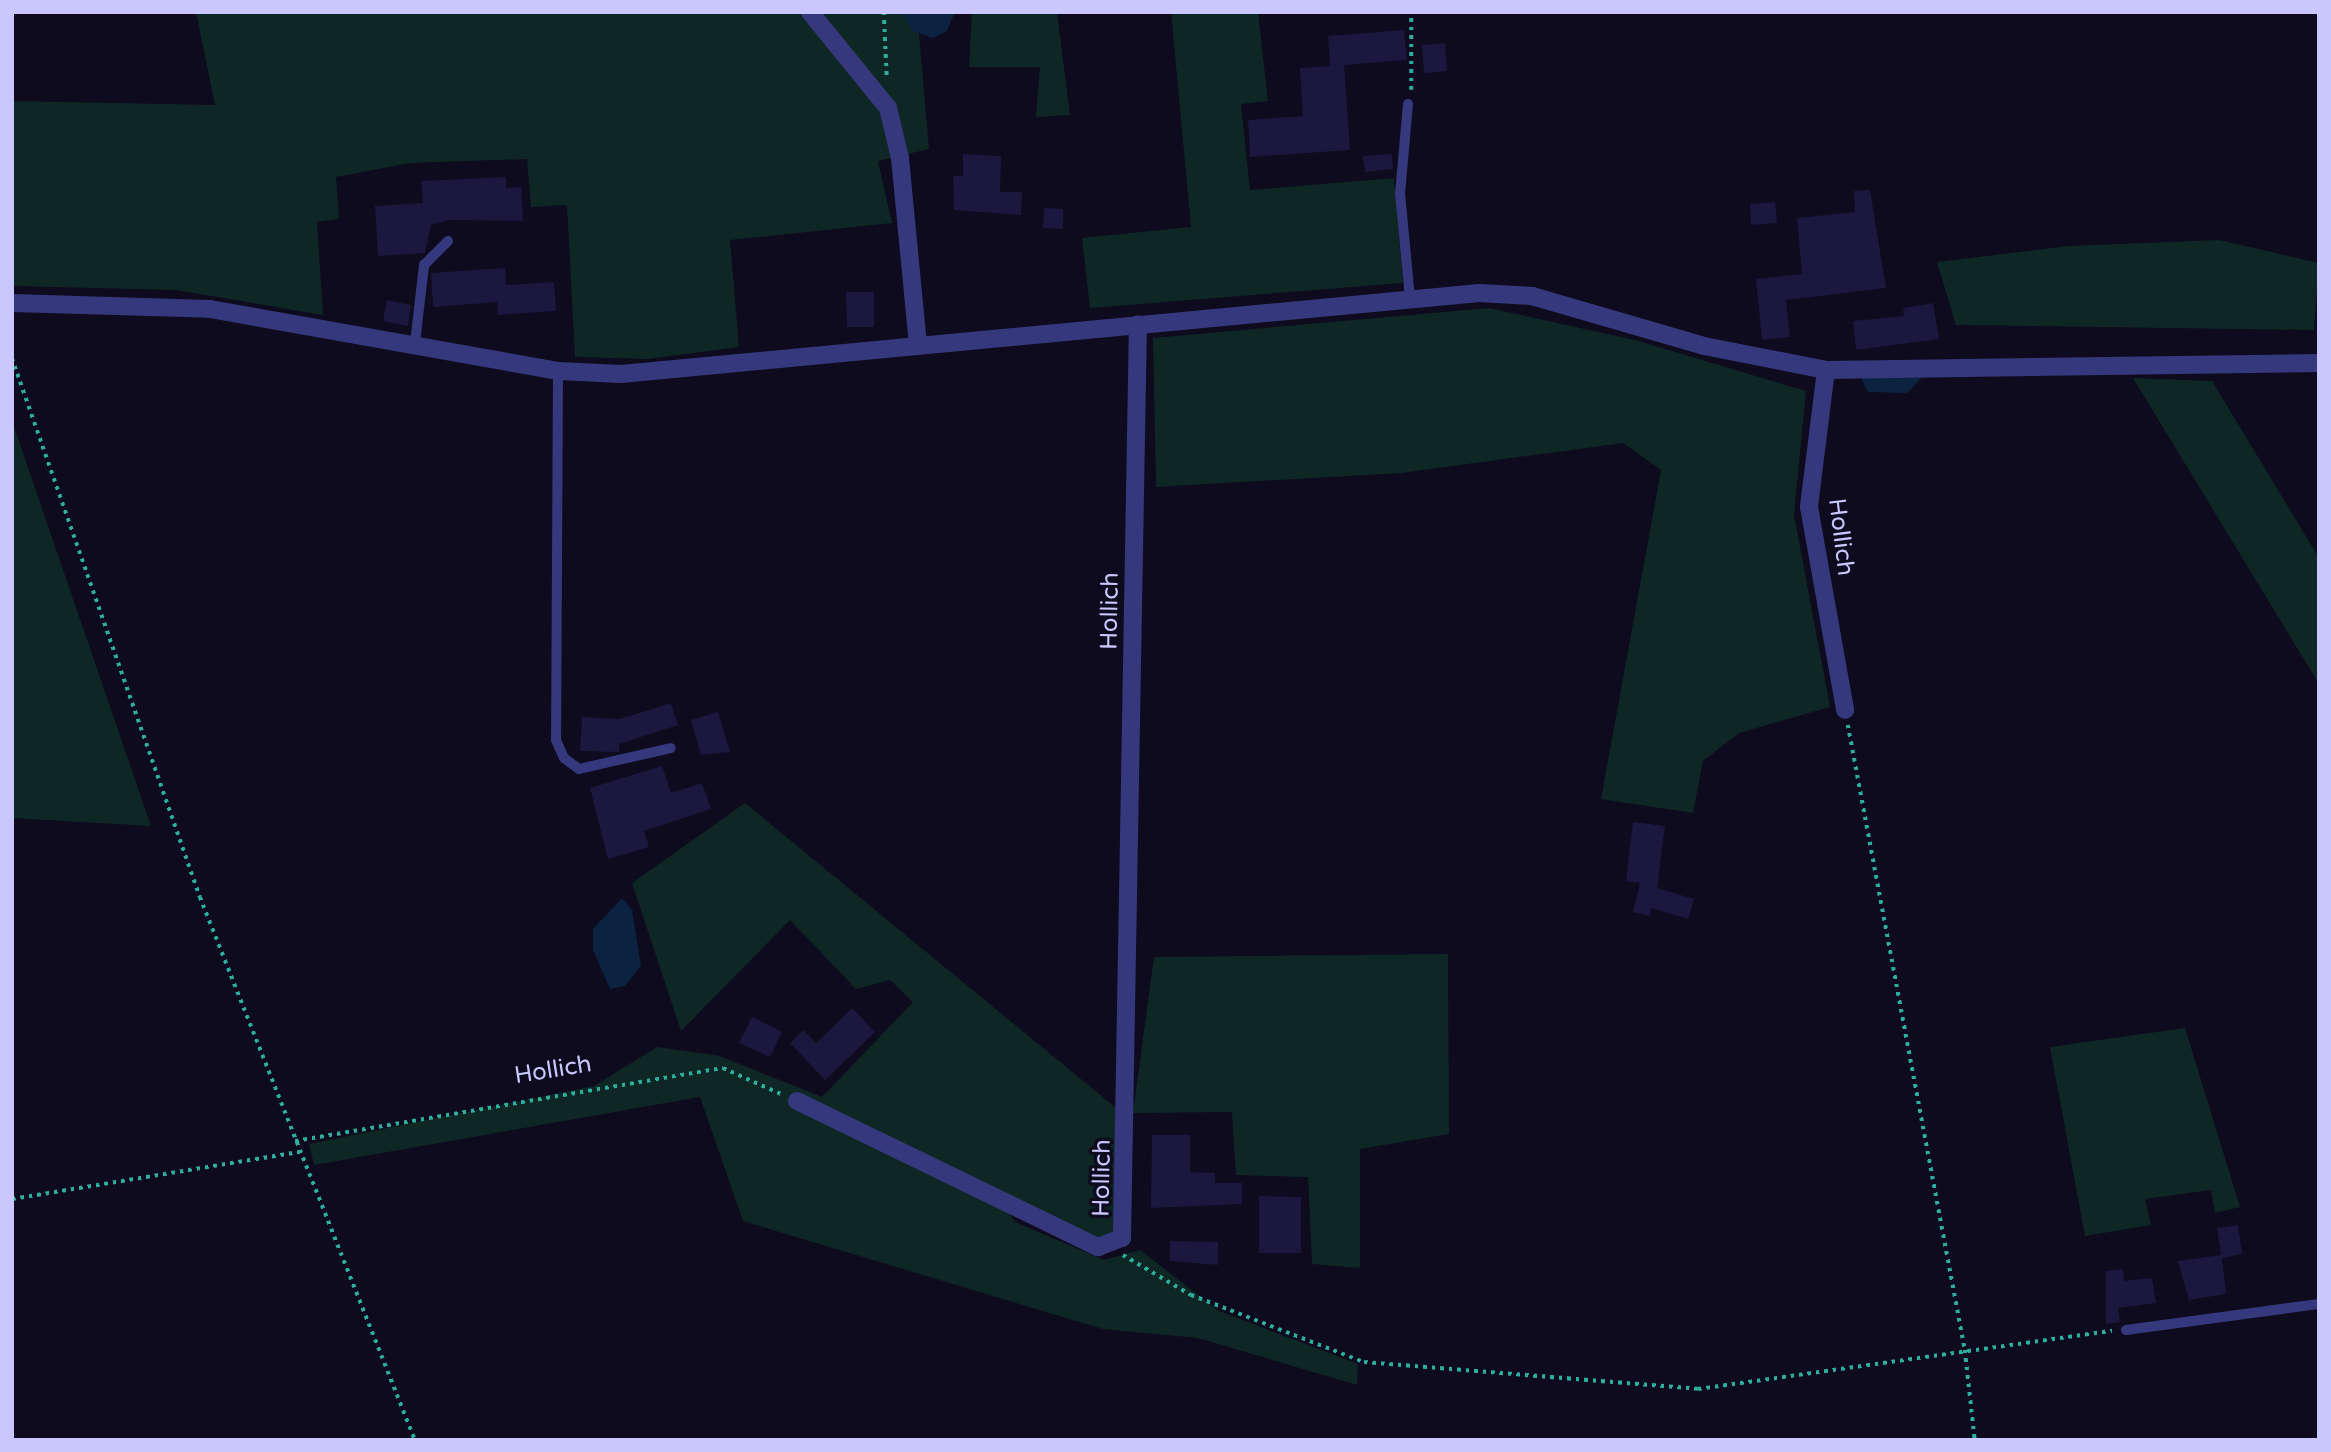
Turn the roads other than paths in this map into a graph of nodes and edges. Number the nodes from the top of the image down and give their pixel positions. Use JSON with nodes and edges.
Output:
{"nodes":[{"id":1,"x":810,"y":12,"type":"edge"},
{"id":2,"x":1408,"y":104,"type":"road end"},
{"id":3,"x":448,"y":241,"type":"dead end"},
{"id":4,"x":1410,"y":299,"type":"junction"},
{"id":5,"x":12,"y":303,"type":"edge"},
{"id":6,"x":1138,"y":324,"type":"junction"},
{"id":7,"x":415,"y":343,"type":"junction"},
{"id":8,"x":918,"y":345,"type":"junction"},
{"id":9,"x":2319,"y":363,"type":"edge"},
{"id":10,"x":1826,"y":369,"type":"junction"},
{"id":11,"x":558,"y":371,"type":"junction"},
{"id":12,"x":1845,"y":710,"type":"road end"},
{"id":13,"x":671,"y":748,"type":"dead end"},
{"id":14,"x":797,"y":1101,"type":"road end"},
{"id":15,"x":2319,"y":1304,"type":"edge"},
{"id":16,"x":2126,"y":1330,"type":"road end"}],
"edges":[{"from":1,"to":8,"type":"street"},
{"from":2,"to":4,"type":"lane"},
{"from":3,"to":7,"type":"lane"},
{"from":4,"to":6,"type":"street"},
{"from":4,"to":10,"type":"street"},
{"from":5,"to":7,"type":"street"},
{"from":6,"to":8,"type":"street"},
{"from":6,"to":14,"type":"street","name":"Hollich"},
{"from":7,"to":11,"type":"street"},
{"from":8,"to":11,"type":"street"},
{"from":9,"to":10,"type":"street"},
{"from":10,"to":12,"type":"street","name":"Hollich"},
{"from":11,"to":13,"type":"lane"},
{"from":15,"to":16,"type":"lane"}]}
